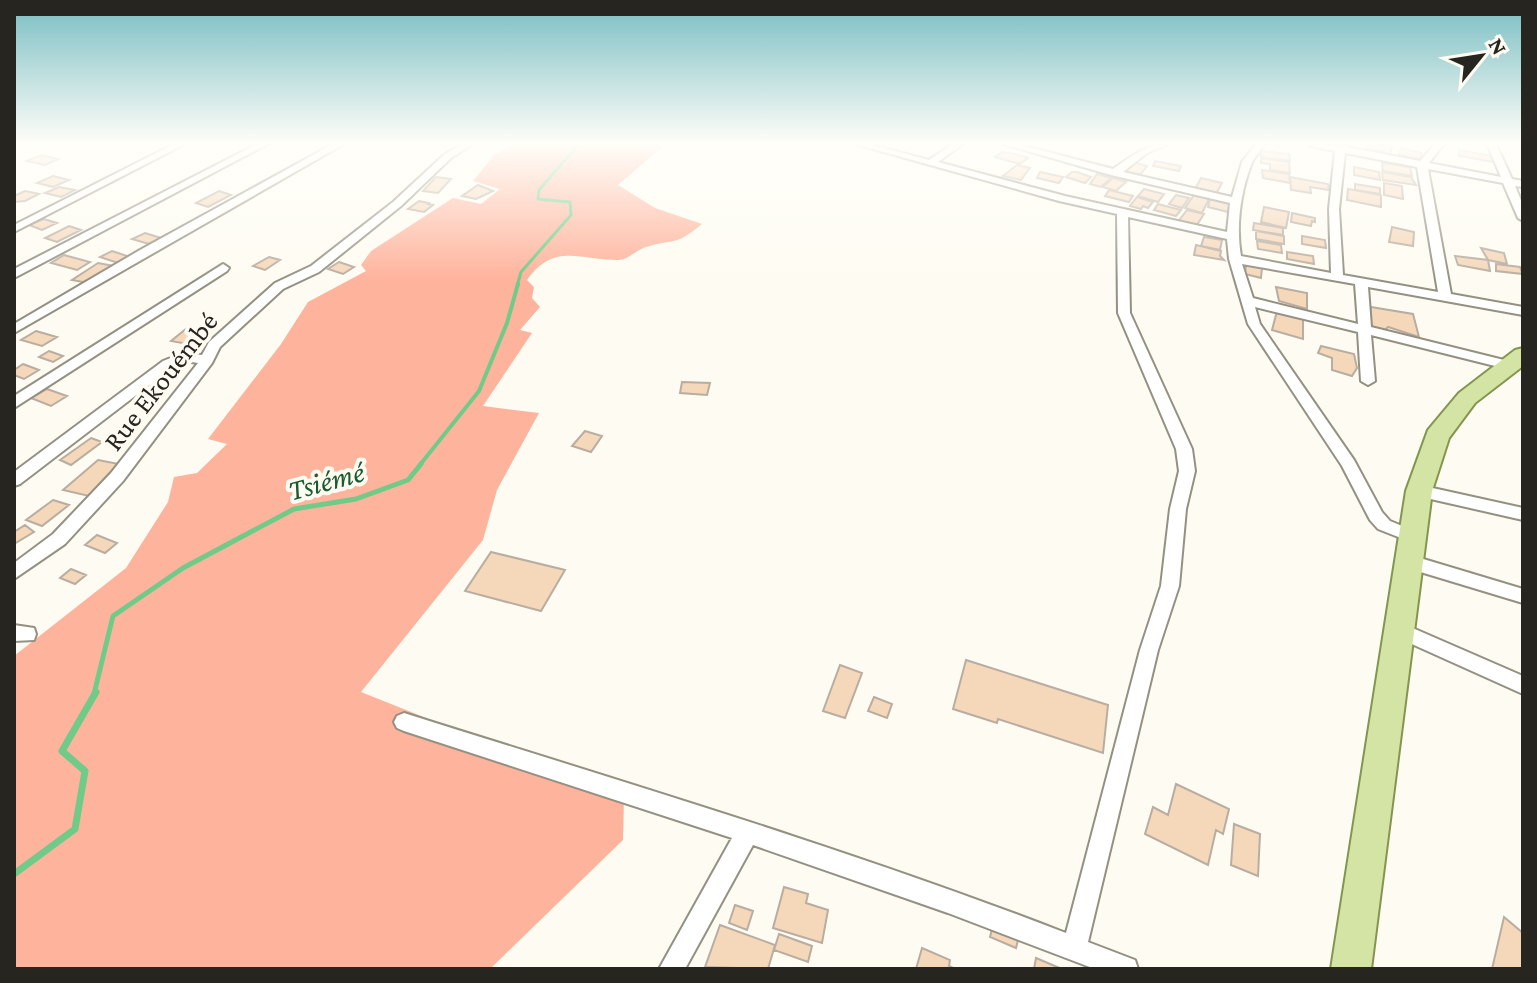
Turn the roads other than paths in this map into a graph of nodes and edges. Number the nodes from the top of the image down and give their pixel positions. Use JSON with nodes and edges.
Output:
{"nodes":[{"id":1,"x":90,"y":190,"type":"edge"},
{"id":2,"x":175,"y":190,"type":"edge"},
{"id":3,"x":256,"y":190,"type":"edge"},
{"id":4,"x":412,"y":190,"type":"edge"},
{"id":5,"x":1036,"y":190,"type":"edge"},
{"id":6,"x":1188,"y":190,"type":"edge"},
{"id":7,"x":1239,"y":190,"type":"edge"},
{"id":8,"x":1336,"y":190,"type":"edge"},
{"id":9,"x":1426,"y":190,"type":"edge"},
{"id":10,"x":1512,"y":190,"type":"edge"},
{"id":11,"x":1236,"y":201,"type":"junction"},
{"id":12,"x":1122,"y":213,"type":"junction"},
{"id":13,"x":1523,"y":218,"type":"edge"},
{"id":14,"x":14,"y":229,"type":"edge"},
{"id":15,"x":1232,"y":237,"type":"junction"},
{"id":16,"x":1235,"y":259,"type":"junction"},
{"id":17,"x":223,"y":268,"type":"dead end"},
{"id":18,"x":14,"y":274,"type":"edge"},
{"id":19,"x":1337,"y":276,"type":"junction"},
{"id":20,"x":1361,"y":281,"type":"junction"},
{"id":21,"x":1445,"y":297,"type":"junction"},
{"id":22,"x":1248,"y":301,"type":"junction"},
{"id":23,"x":1523,"y":311,"type":"edge"},
{"id":24,"x":14,"y":329,"type":"edge"},
{"id":25,"x":1362,"y":329,"type":"junction"},
{"id":26,"x":207,"y":360,"type":"junction"},
{"id":27,"x":1517,"y":360,"type":"edge"},
{"id":28,"x":1368,"y":381,"type":"dead end"},
{"id":29,"x":14,"y":403,"type":"edge"},
{"id":30,"x":14,"y":480,"type":"edge"},
{"id":31,"x":1419,"y":491,"type":"junction"},
{"id":32,"x":1523,"y":514,"type":"edge"},
{"id":33,"x":1410,"y":549,"type":"junction"},
{"id":34,"x":14,"y":572,"type":"edge"},
{"id":35,"x":1523,"y":596,"type":"edge"},
{"id":36,"x":1401,"y":631,"type":"junction"},
{"id":37,"x":1523,"y":685,"type":"edge"},
{"id":38,"x":404,"y":722,"type":"dead end"},
{"id":39,"x":747,"y":834,"type":"junction"},
{"id":40,"x":1074,"y":948,"type":"junction"},
{"id":41,"x":671,"y":969,"type":"edge"},
{"id":42,"x":1126,"y":969,"type":"edge"},
{"id":43,"x":1351,"y":969,"type":"edge"}],
"edges":[{"from":1,"to":14,"type":"street"},
{"from":2,"to":18,"type":"street"},
{"from":3,"to":24,"type":"street"},
{"from":4,"to":26,"type":"street","name":"Rue Ekouémbé"},
{"from":5,"to":12,"type":"street"},
{"from":6,"to":11,"type":"street"},
{"from":7,"to":11,"type":"street"},
{"from":8,"to":19,"type":"street"},
{"from":9,"to":21,"type":"street"},
{"from":10,"to":13,"type":"street"},
{"from":11,"to":15,"type":"street"},
{"from":12,"to":15,"type":"street"},
{"from":12,"to":40,"type":"street"},
{"from":15,"to":16,"type":"street"},
{"from":16,"to":19,"type":"street"},
{"from":16,"to":22,"type":"street"},
{"from":17,"to":29,"type":"street"},
{"from":19,"to":20,"type":"street"},
{"from":20,"to":21,"type":"street"},
{"from":20,"to":25,"type":"street"},
{"from":21,"to":23,"type":"street"},
{"from":22,"to":25,"type":"street"},
{"from":22,"to":33,"type":"street"},
{"from":25,"to":27,"type":"street"},
{"from":25,"to":28,"type":"street"},
{"from":26,"to":30,"type":"street"},
{"from":26,"to":34,"type":"street","name":"Rue Ekouémbé"},
{"from":27,"to":31,"type":"main road"},
{"from":31,"to":32,"type":"street"},
{"from":31,"to":33,"type":"main road"},
{"from":33,"to":35,"type":"street"},
{"from":33,"to":36,"type":"main road"},
{"from":36,"to":37,"type":"street"},
{"from":36,"to":43,"type":"main road"},
{"from":38,"to":39,"type":"street"},
{"from":39,"to":40,"type":"street"},
{"from":39,"to":41,"type":"street"},
{"from":40,"to":42,"type":"street"}]}
